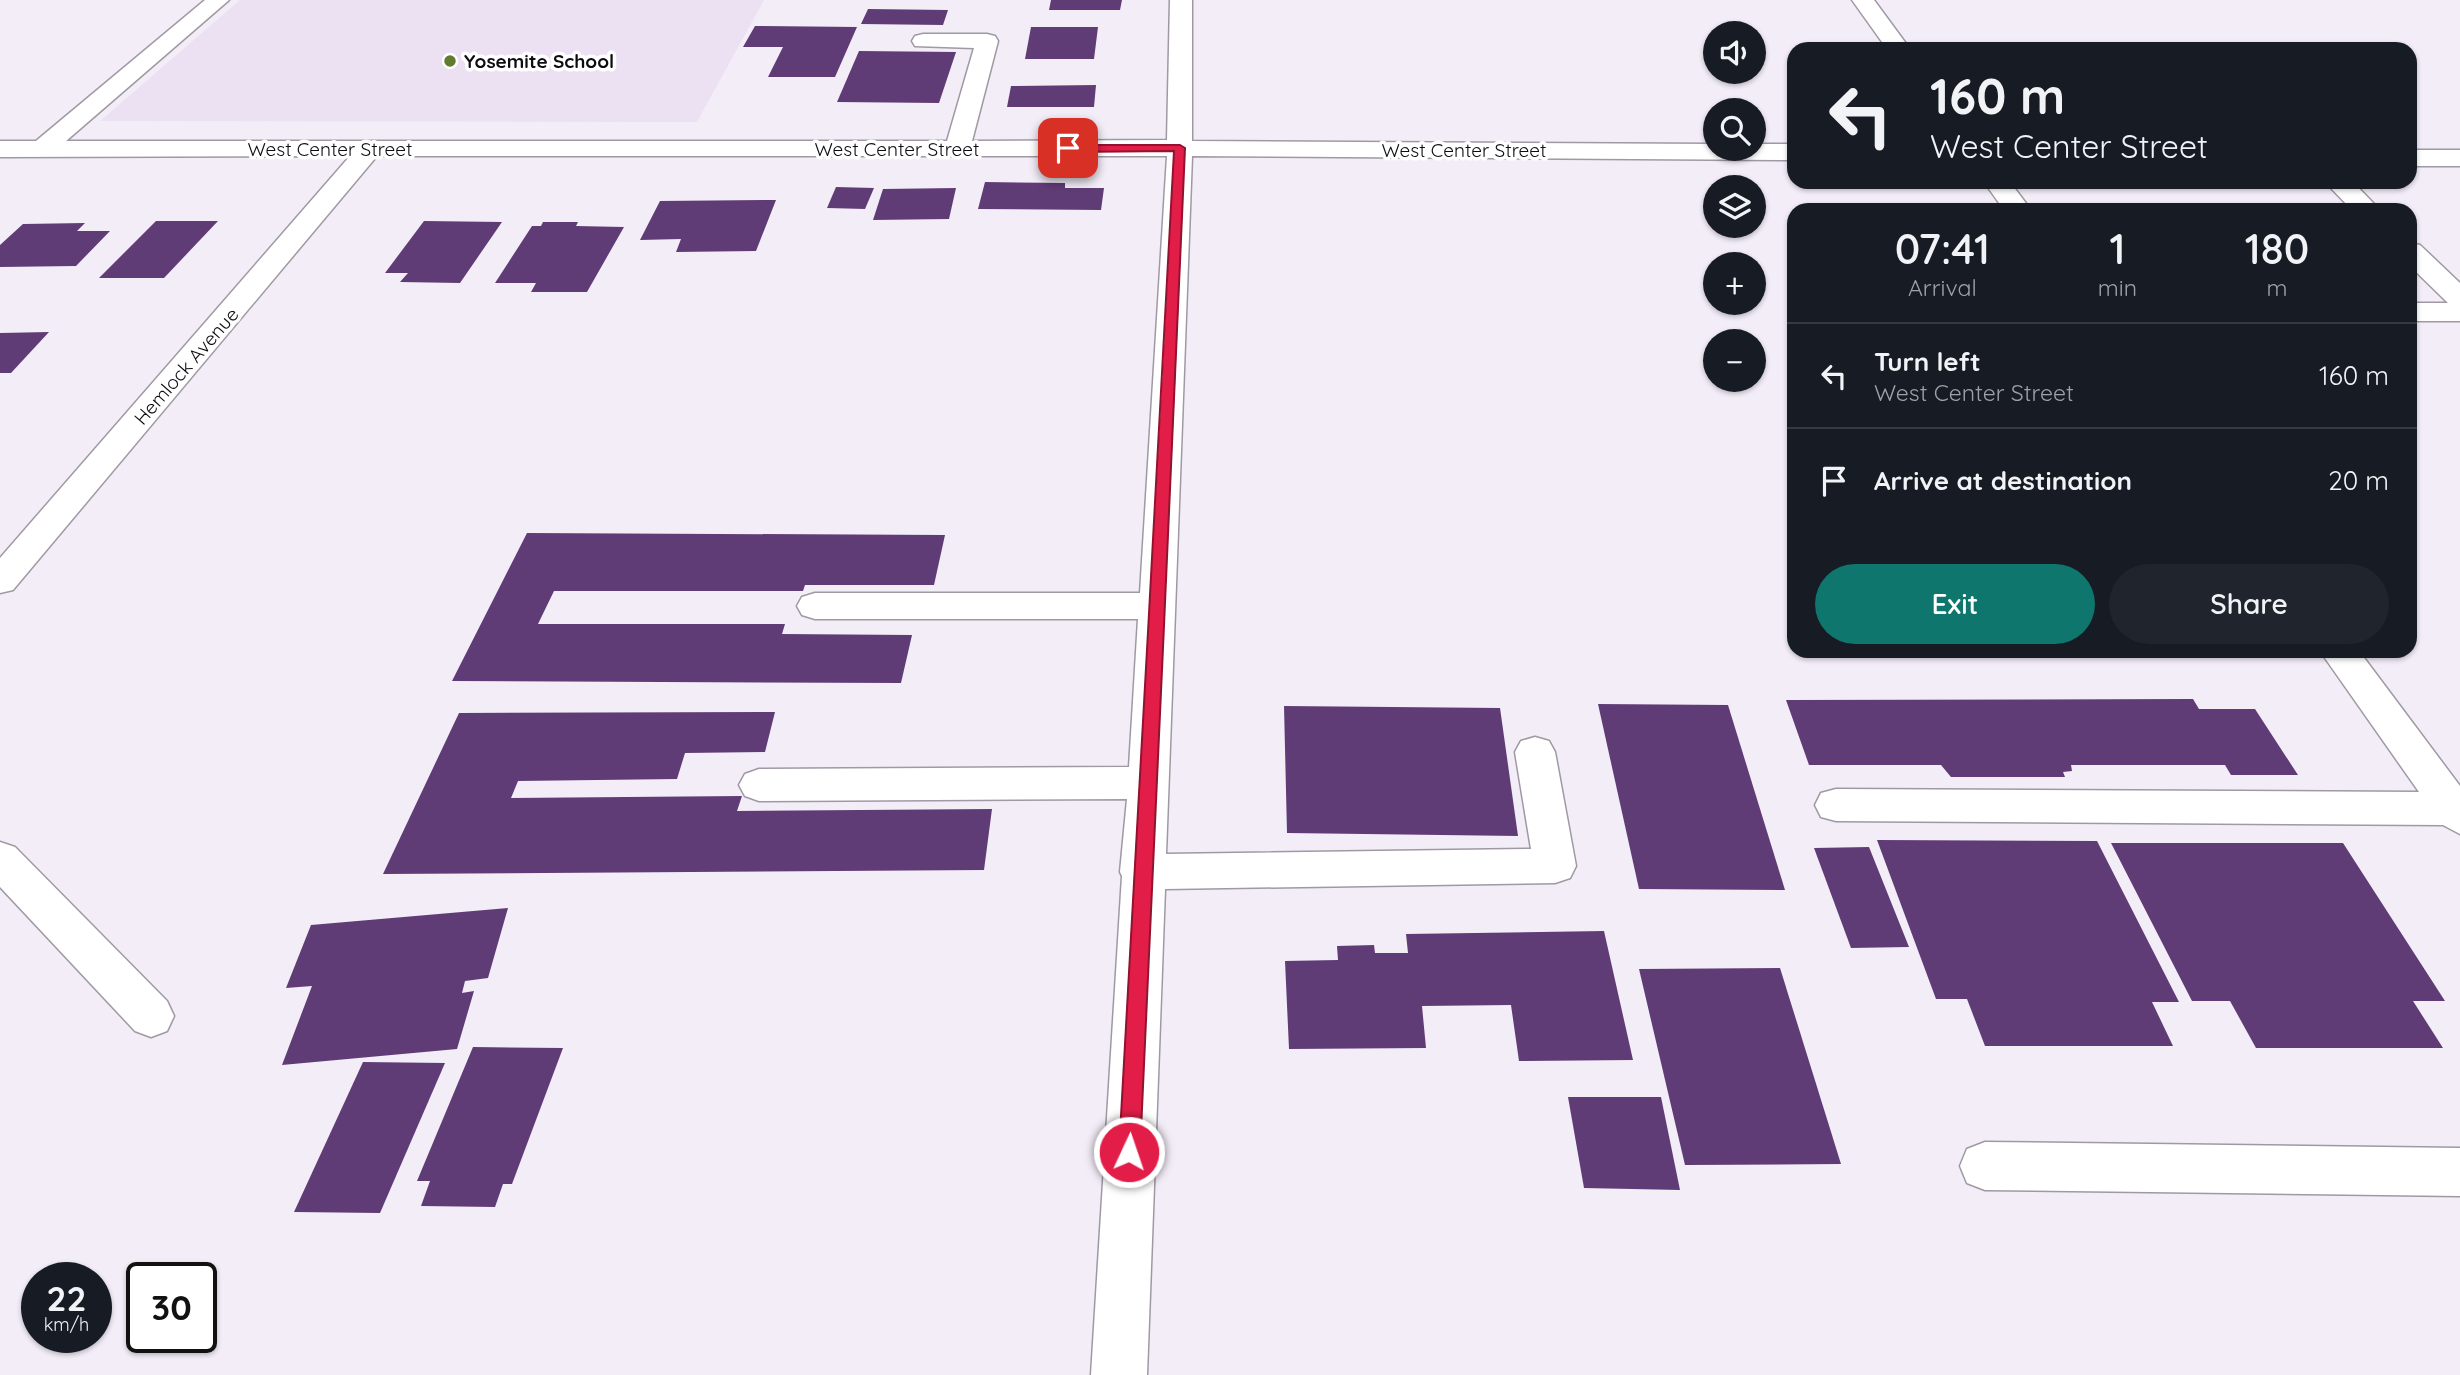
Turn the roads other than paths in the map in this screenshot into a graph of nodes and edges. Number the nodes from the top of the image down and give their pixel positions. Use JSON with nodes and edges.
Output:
{"nodes":[{"id":1,"x":218,"y":0,"type":"edge"},
{"id":2,"x":1181,"y":0,"type":"edge"},
{"id":3,"x":1863,"y":0,"type":"edge"},
{"id":4,"x":923,"y":41,"type":"dead end"},
{"id":5,"x":1894,"y":42,"type":"edge"},
{"id":6,"x":1180,"y":148,"type":"junction"},
{"id":7,"x":0,"y":149,"type":"edge"},
{"id":8,"x":42,"y":149,"type":"junction"},
{"id":9,"x":370,"y":149,"type":"junction"},
{"id":10,"x":957,"y":149,"type":"junction"},
{"id":11,"x":1787,"y":152,"type":"edge"},
{"id":12,"x":2417,"y":158,"type":"edge"},
{"id":13,"x":2460,"y":158,"type":"edge"},
{"id":14,"x":2345,"y":189,"type":"edge"},
{"id":15,"x":2360,"y":203,"type":"edge"},
{"id":16,"x":2417,"y":258,"type":"edge"},
{"id":17,"x":2460,"y":299,"type":"edge"},
{"id":18,"x":2417,"y":312,"type":"edge"},
{"id":19,"x":2460,"y":312,"type":"edge"},
{"id":20,"x":0,"y":581,"type":"edge"},
{"id":21,"x":815,"y":606,"type":"dead end"},
{"id":22,"x":1159,"y":606,"type":"junction"},
{"id":23,"x":2344,"y":658,"type":"edge"},
{"id":24,"x":1535,"y":752,"type":"dead end"},
{"id":25,"x":1147,"y":783,"type":"junction"},
{"id":26,"x":759,"y":785,"type":"dead end"},
{"id":27,"x":2451,"y":795,"type":"edge"},
{"id":28,"x":1836,"y":805,"type":"dead end"},
{"id":29,"x":0,"y":859,"type":"edge"},
{"id":30,"x":1142,"y":872,"type":"junction"},
{"id":31,"x":151,"y":1016,"type":"dead end"},
{"id":32,"x":1984,"y":1167,"type":"dead end"},
{"id":33,"x":2460,"y":1172,"type":"edge"},
{"id":34,"x":1119,"y":1375,"type":"edge"}],
"edges":[{"from":1,"to":8,"type":"street"},
{"from":2,"to":6,"type":"street"},
{"from":3,"to":5,"type":"street"},
{"from":4,"to":10,"type":"street"},
{"from":6,"to":10,"type":"street","name":"West Center Street"},
{"from":6,"to":11,"type":"street","name":"West Center Street"},
{"from":6,"to":22,"type":"street"},
{"from":7,"to":8,"type":"street","name":"West Center Street"},
{"from":8,"to":9,"type":"street","name":"West Center Street"},
{"from":9,"to":10,"type":"street","name":"West Center Street"},
{"from":9,"to":20,"type":"street","name":"Hemlock Avenue"},
{"from":12,"to":13,"type":"street"},
{"from":14,"to":15,"type":"street"},
{"from":16,"to":17,"type":"street"},
{"from":18,"to":19,"type":"street"},
{"from":21,"to":22,"type":"street"},
{"from":22,"to":25,"type":"street"},
{"from":23,"to":27,"type":"street"},
{"from":24,"to":30,"type":"street"},
{"from":25,"to":26,"type":"street"},
{"from":25,"to":30,"type":"street"},
{"from":27,"to":28,"type":"street"},
{"from":29,"to":31,"type":"street"},
{"from":30,"to":34,"type":"street"},
{"from":32,"to":33,"type":"street"}]}
